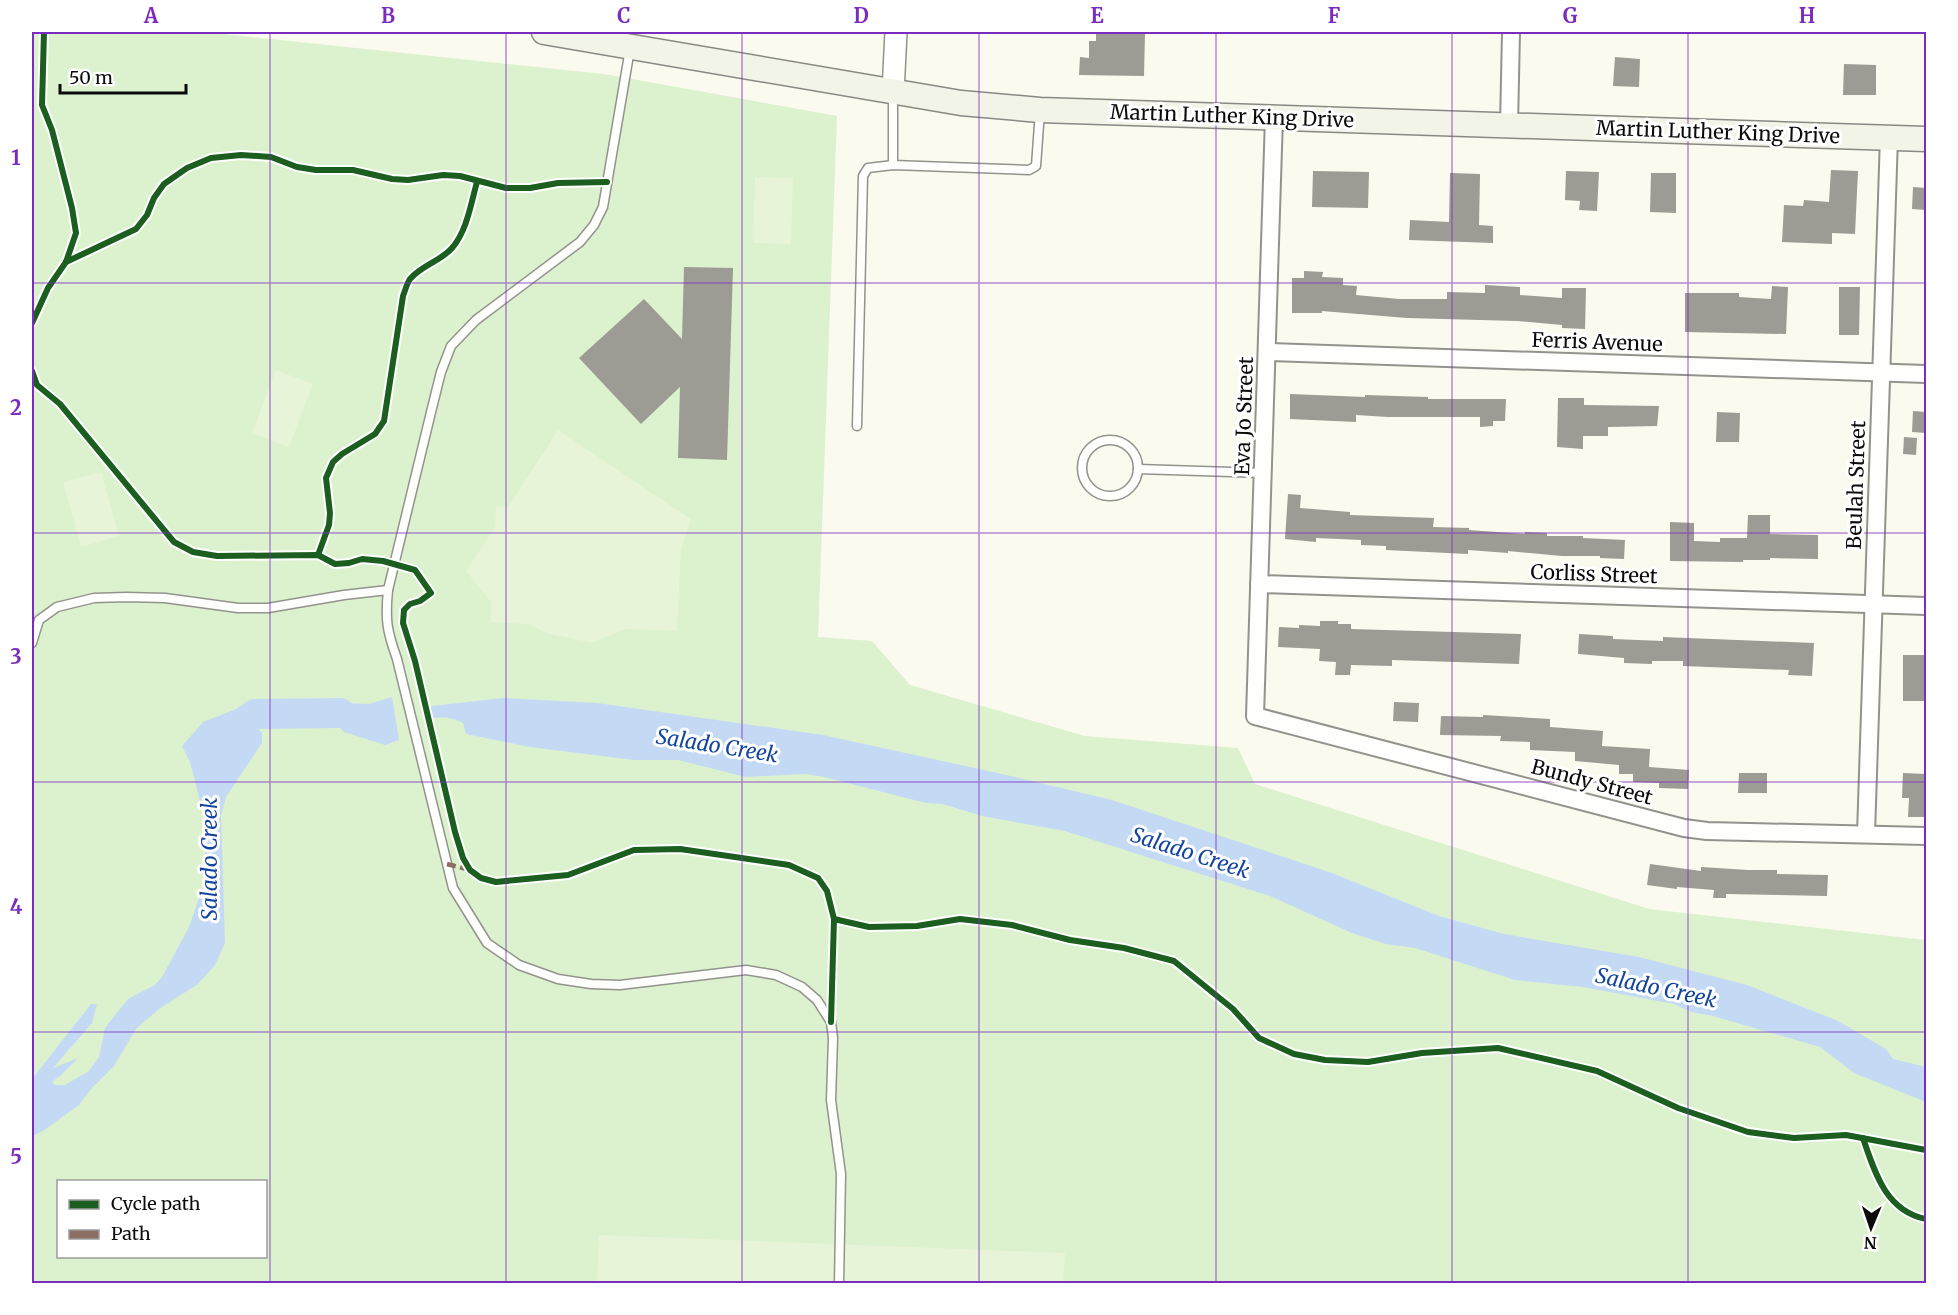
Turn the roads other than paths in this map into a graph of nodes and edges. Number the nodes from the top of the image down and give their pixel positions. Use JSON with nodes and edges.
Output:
{"nodes":[{"id":1,"x":544,"y":32,"type":"edge"},
{"id":2,"x":896,"y":32,"type":"edge"},
{"id":3,"x":1511,"y":32,"type":"edge"},
{"id":4,"x":630,"y":46,"type":"junction"},
{"id":5,"x":893,"y":92,"type":"junction"},
{"id":6,"x":1040,"y":110,"type":"junction"},
{"id":7,"x":1274,"y":117,"type":"junction"},
{"id":8,"x":1509,"y":125,"type":"junction"},
{"id":9,"x":1889,"y":137,"type":"junction"},
{"id":10,"x":1926,"y":138,"type":"edge"},
{"id":11,"x":893,"y":165,"type":"junction"},
{"id":12,"x":1267,"y":352,"type":"junction"},
{"id":13,"x":1880,"y":372,"type":"junction"},
{"id":14,"x":1926,"y":374,"type":"edge"},
{"id":15,"x":857,"y":426,"type":"dead end"},
{"id":16,"x":1138,"y":469,"type":"junction"},
{"id":17,"x":1263,"y":473,"type":"junction"},
{"id":18,"x":1259,"y":584,"type":"junction"},
{"id":19,"x":388,"y":590,"type":"junction"},
{"id":20,"x":1874,"y":604,"type":"junction"},
{"id":21,"x":1926,"y":606,"type":"edge"},
{"id":22,"x":32,"y":643,"type":"edge"},
{"id":23,"x":1255,"y":716,"type":"joint"},
{"id":24,"x":1866,"y":834,"type":"junction"},
{"id":25,"x":1926,"y":836,"type":"edge"},
{"id":26,"x":839,"y":1284,"type":"edge"}],
"edges":[{"from":1,"to":4,"type":"main road","name":"Martin Luther King Drive"},
{"from":2,"to":5,"type":"street"},
{"from":3,"to":8,"type":"street"},
{"from":4,"to":5,"type":"main road","name":"Martin Luther King Drive"},
{"from":4,"to":19,"type":"lane"},
{"from":5,"to":6,"type":"main road","name":"Martin Luther King Drive"},
{"from":5,"to":11,"type":"lane"},
{"from":6,"to":7,"type":"main road","name":"Martin Luther King Drive"},
{"from":6,"to":11,"type":"lane"},
{"from":7,"to":8,"type":"main road","name":"Martin Luther King Drive"},
{"from":7,"to":12,"type":"street","name":"Eva Jo Street"},
{"from":8,"to":9,"type":"main road","name":"Martin Luther King Drive"},
{"from":9,"to":10,"type":"main road","name":"Martin Luther King Drive"},
{"from":9,"to":13,"type":"street","name":"Beulah Street"},
{"from":11,"to":15,"type":"lane"},
{"from":12,"to":13,"type":"street","name":"Ferris Avenue"},
{"from":12,"to":17,"type":"street","name":"Eva Jo Street"},
{"from":13,"to":14,"type":"street","name":"Ferris Avenue"},
{"from":13,"to":20,"type":"street","name":"Beulah Street"},
{"from":16,"to":16,"type":"lane"},
{"from":16,"to":17,"type":"lane"},
{"from":17,"to":18,"type":"street","name":"Eva Jo Street"},
{"from":18,"to":20,"type":"street","name":"Corliss Street"},
{"from":18,"to":23,"type":"street","name":"Eva Jo Street"},
{"from":19,"to":22,"type":"lane"},
{"from":19,"to":26,"type":"lane"},
{"from":20,"to":21,"type":"street","name":"Corliss Street"},
{"from":20,"to":24,"type":"street","name":"Beulah Street"},
{"from":23,"to":24,"type":"street","name":"Bundy Street"},
{"from":24,"to":25,"type":"street","name":"Bundy Street"}]}
